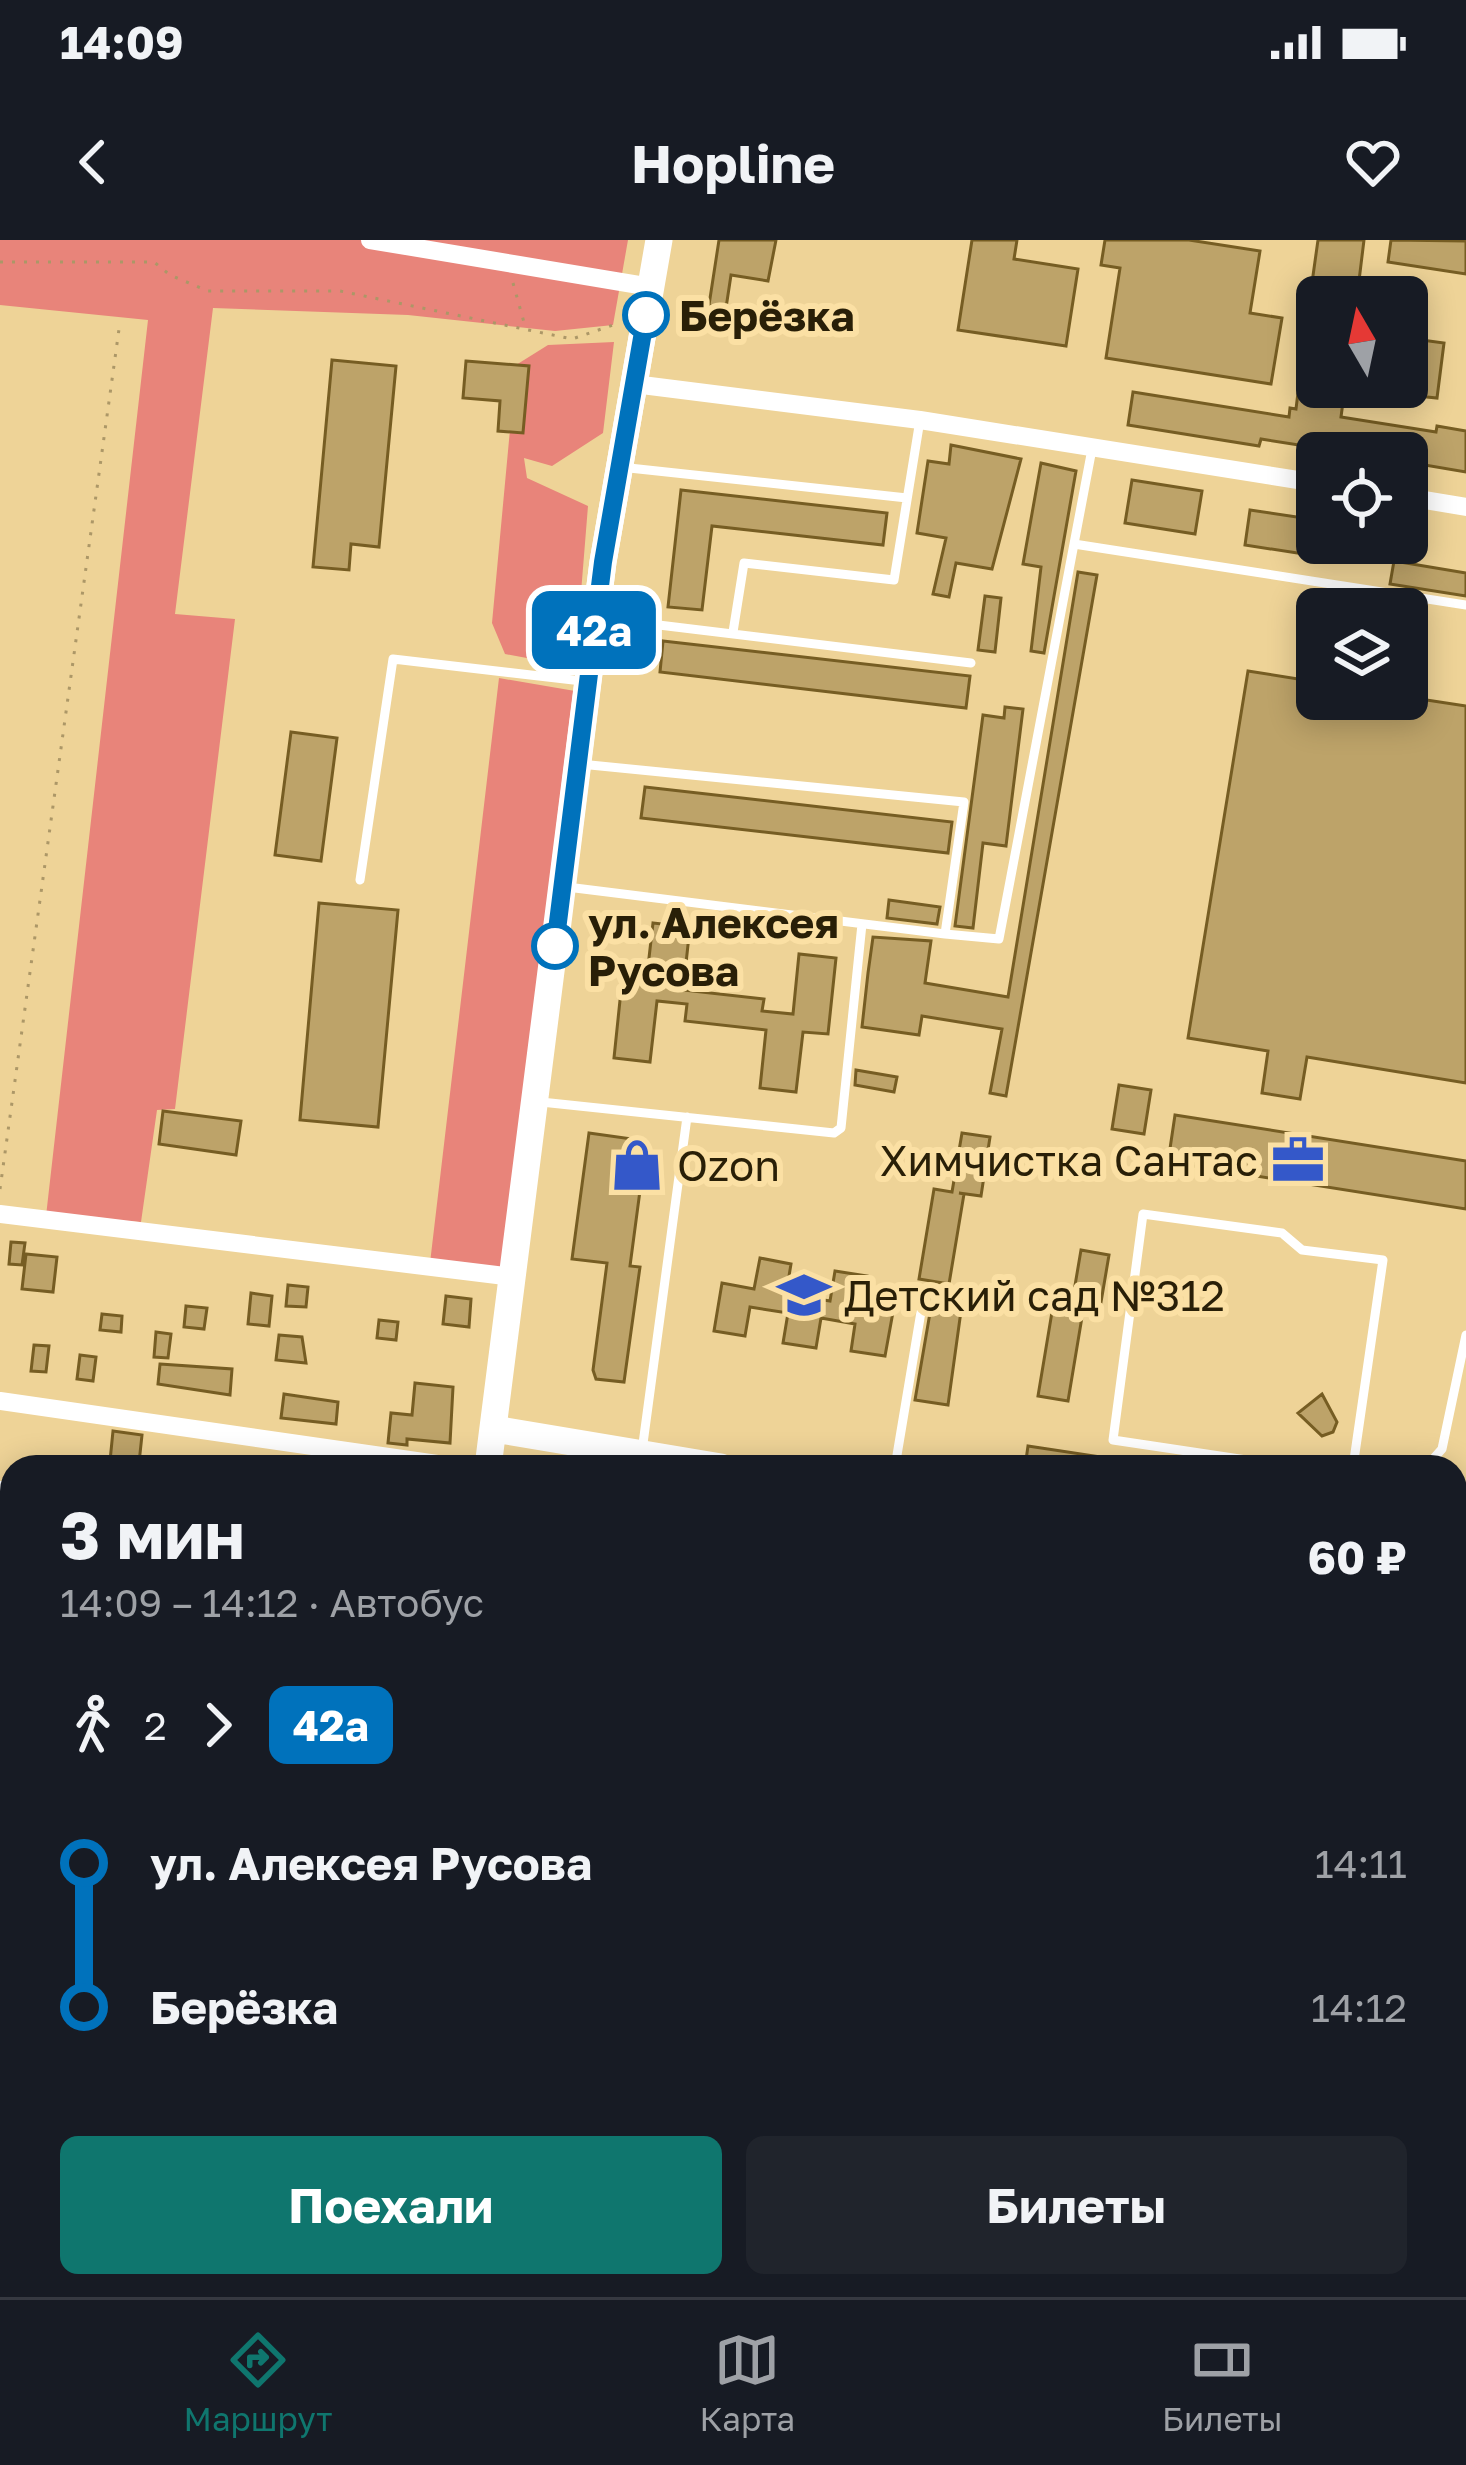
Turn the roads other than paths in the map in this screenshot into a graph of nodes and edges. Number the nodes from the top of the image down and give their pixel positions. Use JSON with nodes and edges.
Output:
{"nodes":[{"id":1,"x":370,"y":240,"type":"edge"},
{"id":2,"x":659,"y":240,"type":"edge"},
{"id":3,"x":649,"y":297,"type":"junction"},
{"id":4,"x":634,"y":384,"type":"junction"},
{"id":5,"x":920,"y":420,"type":"junction"},
{"id":6,"x":1092,"y":447,"type":"junction"},
{"id":7,"x":620,"y":467,"type":"junction"},
{"id":8,"x":1296,"y":480,"type":"edge"},
{"id":9,"x":908,"y":498,"type":"junction"},
{"id":10,"x":1428,"y":501,"type":"edge"},
{"id":11,"x":1466,"y":507,"type":"edge"},
{"id":12,"x":1074,"y":544,"type":"junction"},
{"id":13,"x":1466,"y":605,"type":"edge"},
{"id":14,"x":596,"y":617,"type":"junction"},
{"id":15,"x":733,"y":632,"type":"junction"},
{"id":16,"x":971,"y":663,"type":"dead end"},
{"id":17,"x":588,"y":682,"type":"junction"},
{"id":18,"x":578,"y":764,"type":"junction"},
{"id":19,"x":360,"y":880,"type":"dead end"},
{"id":20,"x":562,"y":886,"type":"junction"},
{"id":21,"x":862,"y":924,"type":"junction"},
{"id":22,"x":945,"y":934,"type":"junction"},
{"id":23,"x":536,"y":1102,"type":"junction"},
{"id":24,"x":687,"y":1117,"type":"junction"},
{"id":25,"x":0,"y":1214,"type":"edge"},
{"id":26,"x":513,"y":1277,"type":"junction"},
{"id":27,"x":924,"y":1294,"type":"dead end"},
{"id":28,"x":1466,"y":1335,"type":"edge"},
{"id":29,"x":0,"y":1401,"type":"edge"},
{"id":30,"x":494,"y":1429,"type":"junction"},
{"id":31,"x":642,"y":1454,"type":"junction"},
{"id":32,"x":375,"y":1455,"type":"edge"},
{"id":33,"x":490,"y":1455,"type":"edge"},
{"id":34,"x":648,"y":1455,"type":"edge"},
{"id":35,"x":897,"y":1455,"type":"edge"},
{"id":36,"x":1216,"y":1455,"type":"edge"},
{"id":37,"x":1355,"y":1455,"type":"edge"},
{"id":38,"x":1437,"y":1455,"type":"edge"}],
"edges":[{"from":1,"to":3,"type":"street"},
{"from":2,"to":3,"type":"street"},
{"from":3,"to":4,"type":"street"},
{"from":4,"to":5,"type":"street"},
{"from":4,"to":7,"type":"street"},
{"from":5,"to":6,"type":"street"},
{"from":5,"to":9,"type":"lane"},
{"from":6,"to":8,"type":"street"},
{"from":6,"to":12,"type":"lane"},
{"from":7,"to":9,"type":"lane"},
{"from":7,"to":14,"type":"street"},
{"from":9,"to":15,"type":"lane"},
{"from":10,"to":11,"type":"street"},
{"from":12,"to":13,"type":"lane"},
{"from":12,"to":22,"type":"lane"},
{"from":14,"to":15,"type":"lane"},
{"from":14,"to":17,"type":"street"},
{"from":15,"to":16,"type":"lane"},
{"from":17,"to":18,"type":"street"},
{"from":17,"to":19,"type":"lane"},
{"from":18,"to":20,"type":"street"},
{"from":18,"to":22,"type":"lane"},
{"from":20,"to":21,"type":"lane"},
{"from":20,"to":23,"type":"street"},
{"from":21,"to":22,"type":"lane"},
{"from":21,"to":24,"type":"lane"},
{"from":23,"to":24,"type":"lane"},
{"from":23,"to":26,"type":"street"},
{"from":24,"to":31,"type":"lane"},
{"from":25,"to":26,"type":"street"},
{"from":26,"to":30,"type":"street"},
{"from":27,"to":35,"type":"lane"},
{"from":28,"to":38,"type":"lane"},
{"from":29,"to":32,"type":"street"},
{"from":30,"to":31,"type":"street"},
{"from":30,"to":33,"type":"street"},
{"from":31,"to":34,"type":"street"},
{"from":36,"to":37,"type":"lane"}]}
